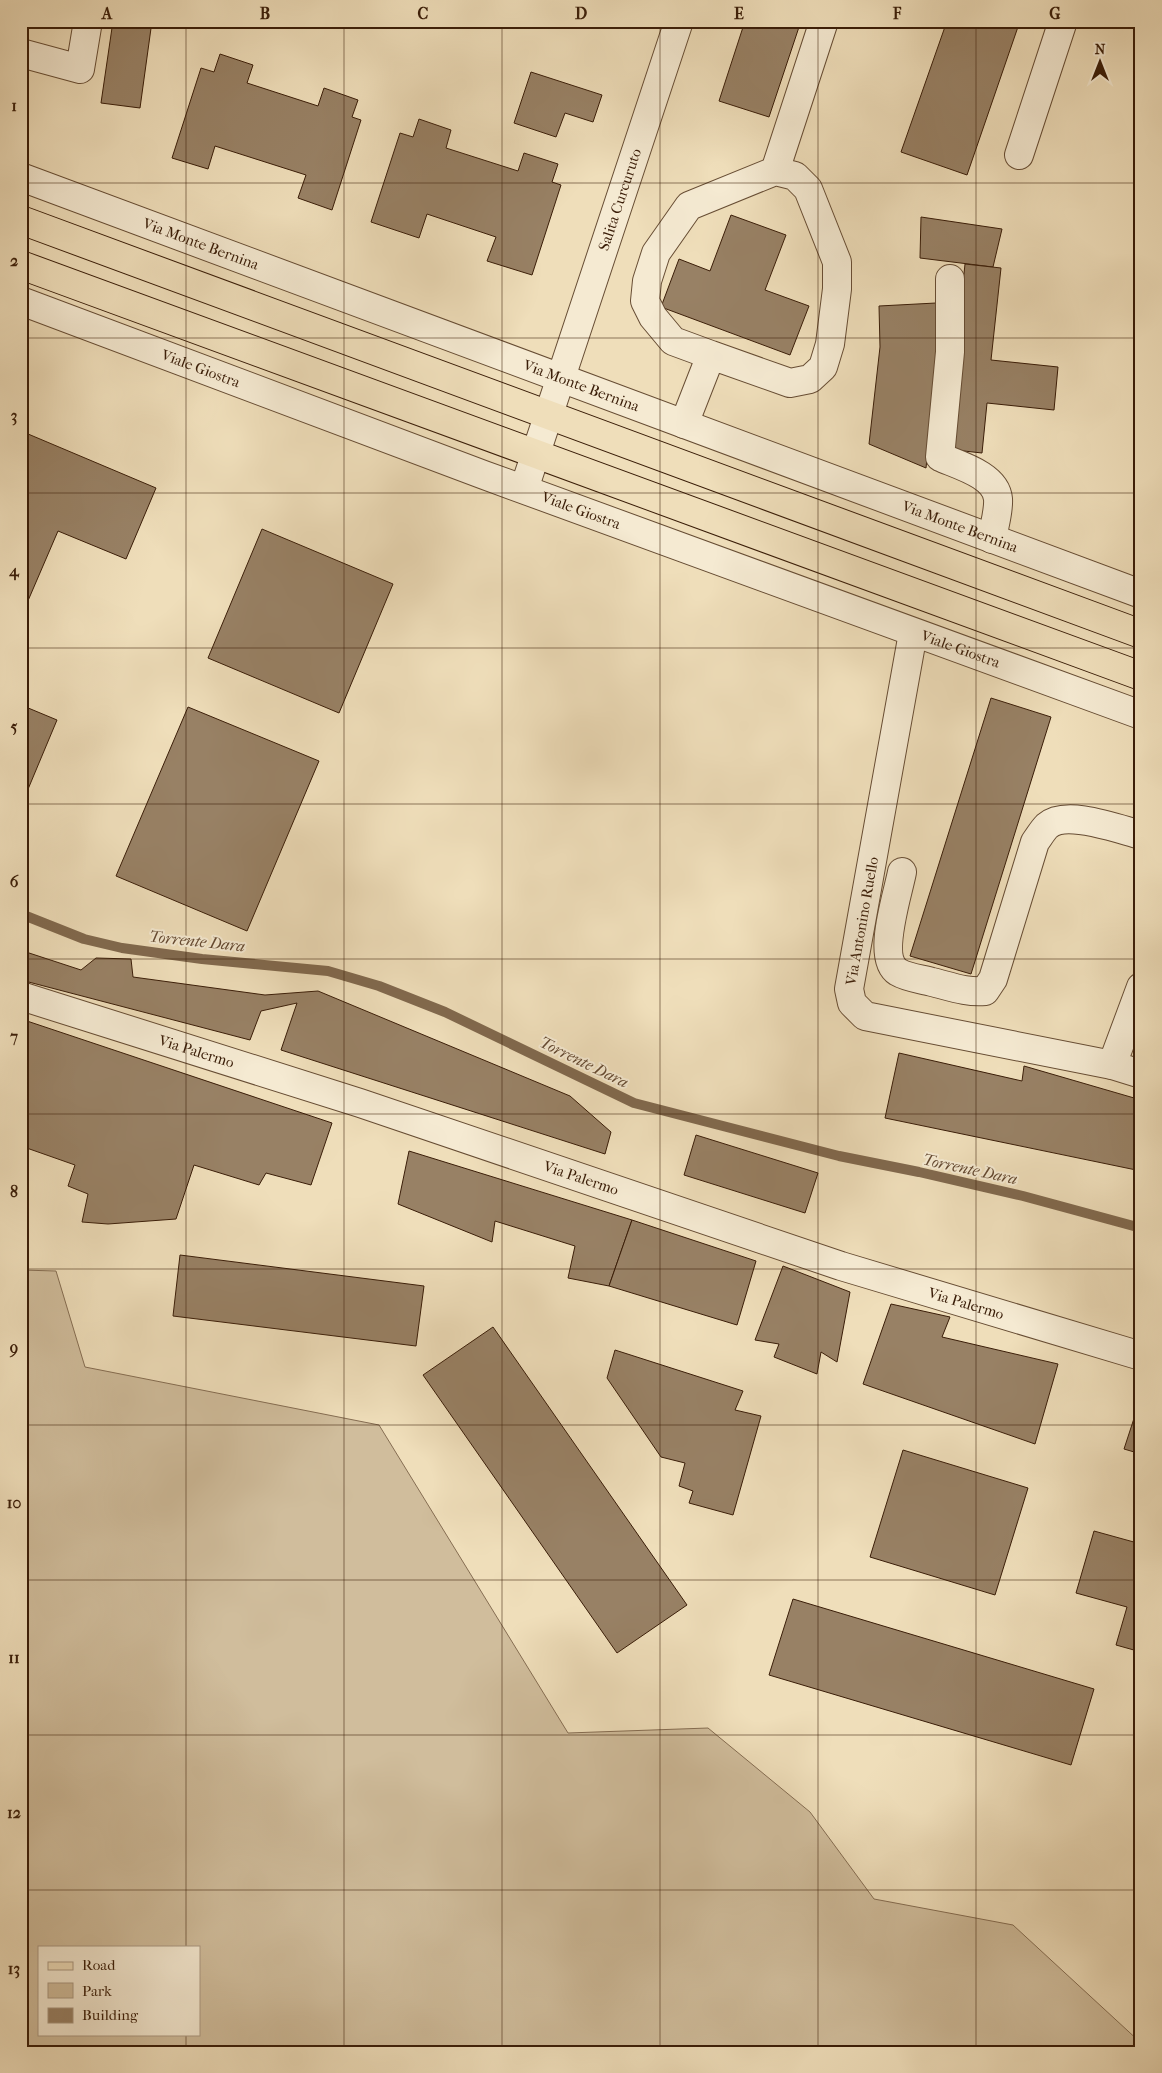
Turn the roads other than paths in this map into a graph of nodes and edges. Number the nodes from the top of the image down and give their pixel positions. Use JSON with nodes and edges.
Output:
{"nodes":[{"id":1,"x":88,"y":21,"type":"edge"},
{"id":2,"x":679,"y":21,"type":"edge"},
{"id":3,"x":824,"y":21,"type":"edge"},
{"id":4,"x":1063,"y":21,"type":"edge"},
{"id":5,"x":21,"y":53,"type":"edge"},
{"id":6,"x":1019,"y":155,"type":"dead end"},
{"id":7,"x":775,"y":171,"type":"junction"},
{"id":8,"x":21,"y":177,"type":"edge"},
{"id":9,"x":21,"y":220,"type":"edge"},
{"id":10,"x":21,"y":265,"type":"edge"},
{"id":11,"x":950,"y":279,"type":"dead end"},
{"id":12,"x":21,"y":301,"type":"edge"},
{"id":13,"x":711,"y":355,"type":"junction"},
{"id":14,"x":560,"y":378,"type":"junction"},
{"id":15,"x":548,"y":416,"type":"junction"},
{"id":16,"x":684,"y":424,"type":"junction"},
{"id":17,"x":535,"y":455,"type":"junction"},
{"id":18,"x":524,"y":489,"type":"junction"},
{"id":19,"x":992,"y":538,"type":"junction"},
{"id":20,"x":1141,"y":594,"type":"edge"},
{"id":21,"x":913,"y":633,"type":"junction"},
{"id":22,"x":1141,"y":634,"type":"edge"},
{"id":23,"x":1141,"y":676,"type":"edge"},
{"id":24,"x":1141,"y":715,"type":"edge"},
{"id":25,"x":1141,"y":835,"type":"edge"},
{"id":26,"x":902,"y":872,"type":"dead end"},
{"id":27,"x":1141,"y":987,"type":"edge"},
{"id":28,"x":21,"y":996,"type":"edge"},
{"id":29,"x":1112,"y":1066,"type":"junction"},
{"id":30,"x":1141,"y":1074,"type":"edge"},
{"id":31,"x":1141,"y":1356,"type":"edge"}],
"edges":[{"from":1,"to":5,"type":"street"},
{"from":2,"to":14,"type":"street","name":"Salita Curcuruto"},
{"from":3,"to":7,"type":"street"},
{"from":4,"to":6,"type":"street"},
{"from":7,"to":13,"type":"street"},
{"from":7,"to":13,"type":"street"},
{"from":8,"to":14,"type":"street","name":"Via Monte Bernina"},
{"from":9,"to":15,"type":"main road"},
{"from":10,"to":17,"type":"main road"},
{"from":11,"to":19,"type":"street"},
{"from":12,"to":18,"type":"street","name":"Viale Giostra"},
{"from":13,"to":16,"type":"street"},
{"from":14,"to":15,"type":"street","name":"Salita Curcuruto"},
{"from":14,"to":16,"type":"street","name":"Via Monte Bernina"},
{"from":15,"to":17,"type":"street","name":"Salita Curcuruto"},
{"from":15,"to":22,"type":"main road"},
{"from":16,"to":19,"type":"street","name":"Via Monte Bernina"},
{"from":17,"to":18,"type":"street","name":"Salita Curcuruto"},
{"from":17,"to":23,"type":"main road"},
{"from":18,"to":21,"type":"street","name":"Viale Giostra"},
{"from":19,"to":20,"type":"street","name":"Via Monte Bernina"},
{"from":21,"to":24,"type":"street","name":"Viale Giostra"},
{"from":21,"to":29,"type":"street","name":"Via Antonino Ruello"},
{"from":25,"to":26,"type":"street","name":"Via Antonino Ruello"},
{"from":27,"to":29,"type":"street"},
{"from":28,"to":31,"type":"street","name":"Via Palermo"},
{"from":29,"to":30,"type":"street","name":"Via Antonino Ruello"}]}
